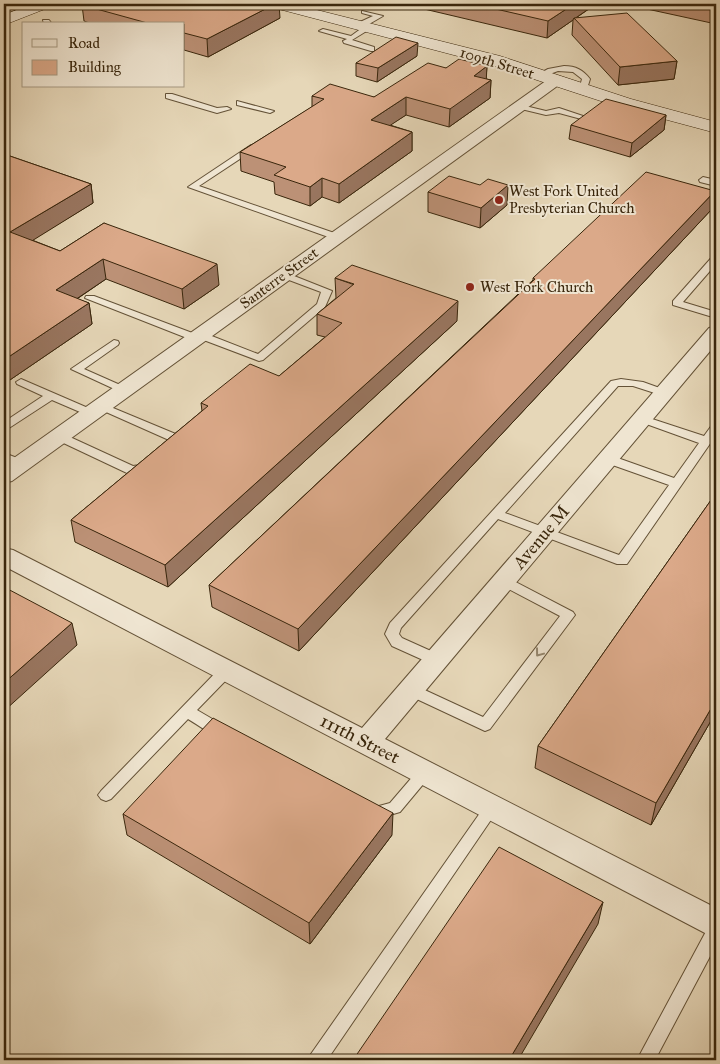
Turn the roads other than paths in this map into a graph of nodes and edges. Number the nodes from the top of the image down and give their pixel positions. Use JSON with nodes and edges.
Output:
{"nodes":[{"id":1,"x":45,"y":4,"type":"edge"},
{"id":2,"x":276,"y":4,"type":"edge"},
{"id":3,"x":7,"y":12,"type":"edge"},
{"id":4,"x":365,"y":22,"type":"junction"},
{"id":5,"x":323,"y":31,"type":"dead end"},
{"id":6,"x":347,"y":41,"type":"dead end"},
{"id":7,"x":371,"y":48,"type":"dead end"},
{"id":8,"x":547,"y":78,"type":"junction"},
{"id":9,"x":169,"y":96,"type":"dead end"},
{"id":10,"x":240,"y":104,"type":"dead end"},
{"id":11,"x":520,"y":106,"type":"junction"},
{"id":12,"x":227,"y":109,"type":"dead end"},
{"id":13,"x":270,"y":111,"type":"dead end"},
{"id":14,"x":585,"y":118,"type":"edge"},
{"id":15,"x":716,"y":128,"type":"edge"},
{"id":16,"x":265,"y":139,"type":"edge"},
{"id":17,"x":703,"y":180,"type":"dead end"},
{"id":18,"x":716,"y":183,"type":"edge"},
{"id":19,"x":337,"y":237,"type":"junction"},
{"id":20,"x":715,"y":260,"type":"edge"},
{"id":21,"x":284,"y":275,"type":"junction"},
{"id":22,"x":90,"y":298,"type":"dead end"},
{"id":23,"x":716,"y":315,"type":"edge"},
{"id":24,"x":716,"y":332,"type":"edge"},
{"id":25,"x":198,"y":337,"type":"junction"},
{"id":26,"x":114,"y":343,"type":"dead end"},
{"id":27,"x":21,"y":382,"type":"dead end"},
{"id":28,"x":123,"y":390,"type":"junction"},
{"id":29,"x":664,"y":393,"type":"junction"},
{"id":30,"x":50,"y":395,"type":"junction"},
{"id":31,"x":96,"y":410,"type":"junction"},
{"id":32,"x":642,"y":419,"type":"junction"},
{"id":33,"x":5,"y":426,"type":"dead end"},
{"id":34,"x":716,"y":427,"type":"edge"},
{"id":35,"x":59,"y":436,"type":"junction"},
{"id":36,"x":706,"y":441,"type":"junction"},
{"id":37,"x":608,"y":459,"type":"junction"},
{"id":38,"x":12,"y":460,"type":"edge"},
{"id":39,"x":4,"y":476,"type":"edge"},
{"id":40,"x":677,"y":483,"type":"junction"},
{"id":41,"x":496,"y":514,"type":"junction"},
{"id":42,"x":544,"y":533,"type":"junction"},
{"id":43,"x":4,"y":556,"type":"edge"},
{"id":44,"x":504,"y":581,"type":"junction"},
{"id":45,"x":436,"y":660,"type":"junction"},
{"id":46,"x":226,"y":670,"type":"junction"},
{"id":47,"x":411,"y":690,"type":"junction"},
{"id":48,"x":186,"y":711,"type":"junction"},
{"id":49,"x":237,"y":739,"type":"edge"},
{"id":50,"x":366,"y":742,"type":"junction"},
{"id":51,"x":424,"y":772,"type":"junction"},
{"id":52,"x":106,"y":795,"type":"dead end"},
{"id":53,"x":357,"y":805,"type":"edge"},
{"id":54,"x":492,"y":807,"type":"junction"},
{"id":55,"x":716,"y":923,"type":"edge"},
{"id":56,"x":716,"y":929,"type":"edge"},
{"id":57,"x":316,"y":1060,"type":"edge"},
{"id":58,"x":646,"y":1060,"type":"edge"}],
"edges":[{"from":1,"to":3,"type":"street"},
{"from":2,"to":4,"type":"street","name":"109th Street"},
{"from":4,"to":5,"type":"lane"},
{"from":4,"to":8,"type":"street","name":"109th Street"},
{"from":6,"to":7,"type":"lane"},
{"from":8,"to":11,"type":"street","name":"Santerre Street"},
{"from":8,"to":15,"type":"street","name":"109th Street"},
{"from":9,"to":12,"type":"lane"},
{"from":10,"to":13,"type":"lane"},
{"from":11,"to":14,"type":"lane"},
{"from":11,"to":19,"type":"street","name":"Santerre Street"},
{"from":16,"to":19,"type":"lane"},
{"from":17,"to":18,"type":"lane"},
{"from":19,"to":21,"type":"street","name":"Santerre Street"},
{"from":20,"to":23,"type":"lane"},
{"from":21,"to":25,"type":"street","name":"Santerre Street"},
{"from":21,"to":25,"type":"lane"},
{"from":22,"to":25,"type":"lane"},
{"from":24,"to":29,"type":"street","name":"Avenue M"},
{"from":25,"to":28,"type":"street","name":"Santerre Street"},
{"from":26,"to":28,"type":"lane"},
{"from":27,"to":30,"type":"lane"},
{"from":28,"to":31,"type":"street","name":"Santerre Street"},
{"from":29,"to":32,"type":"street","name":"Avenue M"},
{"from":29,"to":41,"type":"lane"},
{"from":30,"to":31,"type":"lane"},
{"from":30,"to":33,"type":"lane"},
{"from":31,"to":35,"type":"street","name":"Santerre Street"},
{"from":31,"to":35,"type":"lane"},
{"from":32,"to":36,"type":"lane"},
{"from":32,"to":37,"type":"street","name":"Avenue M"},
{"from":34,"to":36,"type":"lane"},
{"from":35,"to":38,"type":"street","name":"Santerre Street"},
{"from":36,"to":40,"type":"lane"},
{"from":37,"to":40,"type":"lane"},
{"from":37,"to":42,"type":"street","name":"Avenue M"},
{"from":38,"to":39,"type":"street","name":"Santerre Street"},
{"from":40,"to":42,"type":"lane"},
{"from":41,"to":42,"type":"lane"},
{"from":41,"to":45,"type":"lane"},
{"from":42,"to":44,"type":"street","name":"Avenue M"},
{"from":43,"to":46,"type":"street","name":"111th Street"},
{"from":44,"to":45,"type":"street","name":"Avenue M"},
{"from":44,"to":47,"type":"lane","one_way":true},
{"from":45,"to":47,"type":"street","name":"Avenue M"},
{"from":46,"to":48,"type":"lane"},
{"from":46,"to":50,"type":"street","name":"111th Street"},
{"from":47,"to":50,"type":"street","name":"Avenue M"},
{"from":48,"to":49,"type":"lane"},
{"from":48,"to":52,"type":"lane"},
{"from":50,"to":51,"type":"street","name":"111th Street"},
{"from":51,"to":53,"type":"lane"},
{"from":51,"to":54,"type":"street","name":"111th Street"},
{"from":54,"to":55,"type":"street","name":"111th Street"},
{"from":54,"to":57,"type":"lane"},
{"from":56,"to":58,"type":"lane"}]}
